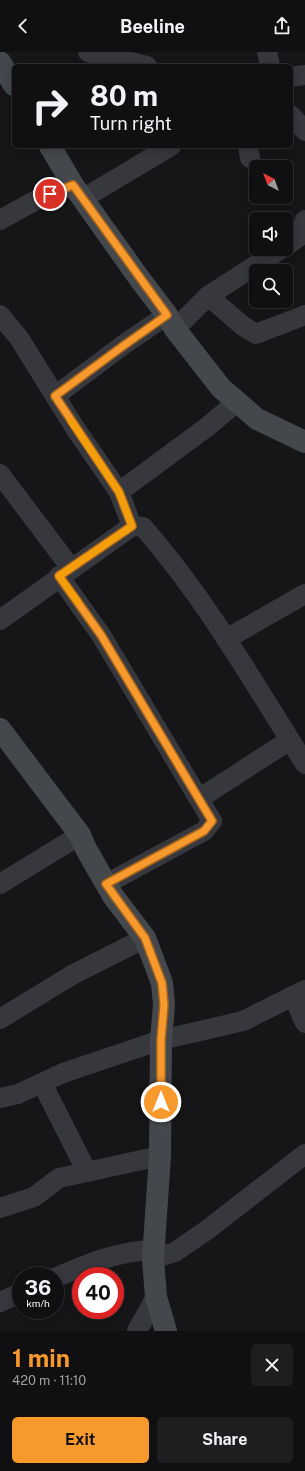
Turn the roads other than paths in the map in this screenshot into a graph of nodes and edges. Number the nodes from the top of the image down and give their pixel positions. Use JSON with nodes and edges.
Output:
{"nodes":[{"id":1,"x":88,"y":52,"type":"edge"},
{"id":2,"x":267,"y":52,"type":"edge"},
{"id":3,"x":0,"y":62,"type":"edge"},
{"id":4,"x":139,"y":64,"type":"edge"},
{"id":5,"x":270,"y":64,"type":"edge"},
{"id":6,"x":305,"y":75,"type":"edge"},
{"id":7,"x":293,"y":77,"type":"edge"},
{"id":8,"x":12,"y":82,"type":"edge"},
{"id":9,"x":293,"y":117,"type":"edge"},
{"id":10,"x":305,"y":131,"type":"edge"},
{"id":11,"x":51,"y":148,"type":"edge"},
{"id":12,"x":166,"y":148,"type":"edge"},
{"id":13,"x":78,"y":192,"type":"junction"},
{"id":14,"x":0,"y":220,"type":"edge"},
{"id":15,"x":270,"y":256,"type":"edge"},
{"id":16,"x":208,"y":296,"type":"junction"},
{"id":17,"x":0,"y":315,"type":"edge"},
{"id":18,"x":305,"y":315,"type":"edge"},
{"id":19,"x":171,"y":322,"type":"junction"},
{"id":20,"x":55,"y":396,"type":"junction"},
{"id":21,"x":237,"y":402,"type":"junction"},
{"id":22,"x":305,"y":442,"type":"edge"},
{"id":23,"x":0,"y":474,"type":"edge"},
{"id":24,"x":119,"y":492,"type":"junction"},
{"id":25,"x":132,"y":526,"type":"junction"},
{"id":26,"x":65,"y":572,"type":"junction"},
{"id":27,"x":305,"y":594,"type":"edge"},
{"id":28,"x":0,"y":620,"type":"edge"},
{"id":29,"x":226,"y":639,"type":"junction"},
{"id":30,"x":0,"y":729,"type":"edge"},
{"id":31,"x":290,"y":740,"type":"junction"},
{"id":32,"x":305,"y":764,"type":"edge"},
{"id":33,"x":200,"y":798,"type":"junction"},
{"id":34,"x":80,"y":835,"type":"junction"},
{"id":35,"x":0,"y":884,"type":"edge"},
{"id":36,"x":106,"y":884,"type":"junction"},
{"id":37,"x":145,"y":938,"type":"junction"},
{"id":38,"x":299,"y":993,"type":"edge"},
{"id":39,"x":0,"y":1018,"type":"edge"},
{"id":40,"x":305,"y":1023,"type":"edge"},
{"id":41,"x":161,"y":1040,"type":"junction"},
{"id":42,"x":42,"y":1083,"type":"junction"},
{"id":43,"x":0,"y":1098,"type":"edge"},
{"id":44,"x":305,"y":1154,"type":"edge"},
{"id":45,"x":160,"y":1156,"type":"junction"},
{"id":46,"x":87,"y":1172,"type":"junction"},
{"id":47,"x":0,"y":1208,"type":"edge"},
{"id":48,"x":153,"y":1254,"type":"junction"},
{"id":49,"x":64,"y":1274,"type":"edge"},
{"id":50,"x":156,"y":1296,"type":"junction"},
{"id":51,"x":12,"y":1297,"type":"edge"},
{"id":52,"x":0,"y":1302,"type":"edge"},
{"id":53,"x":138,"y":1331,"type":"edge"},
{"id":54,"x":166,"y":1331,"type":"edge"}],
"edges":[{"from":1,"to":4,"type":"street"},
{"from":2,"to":5,"type":"street"},
{"from":3,"to":8,"type":"street"},
{"from":6,"to":7,"type":"street"},
{"from":9,"to":10,"type":"street"},
{"from":11,"to":13,"type":"street"},
{"from":12,"to":13,"type":"street"},
{"from":13,"to":14,"type":"street"},
{"from":13,"to":19,"type":"street"},
{"from":15,"to":16,"type":"street"},
{"from":16,"to":18,"type":"street"},
{"from":16,"to":19,"type":"street"},
{"from":17,"to":20,"type":"street"},
{"from":19,"to":20,"type":"street"},
{"from":19,"to":21,"type":"street"},
{"from":20,"to":24,"type":"street"},
{"from":21,"to":22,"type":"street"},
{"from":21,"to":24,"type":"street"},
{"from":23,"to":26,"type":"street"},
{"from":24,"to":25,"type":"street"},
{"from":25,"to":26,"type":"street"},
{"from":25,"to":29,"type":"street"},
{"from":26,"to":28,"type":"street"},
{"from":26,"to":33,"type":"street"},
{"from":27,"to":29,"type":"street"},
{"from":29,"to":31,"type":"street"},
{"from":30,"to":34,"type":"street"},
{"from":31,"to":32,"type":"street"},
{"from":31,"to":33,"type":"street"},
{"from":33,"to":36,"type":"street"},
{"from":34,"to":35,"type":"street"},
{"from":34,"to":36,"type":"street"},
{"from":36,"to":37,"type":"street"},
{"from":37,"to":39,"type":"street"},
{"from":37,"to":41,"type":"street"},
{"from":38,"to":40,"type":"street"},
{"from":38,"to":41,"type":"street"},
{"from":41,"to":42,"type":"street"},
{"from":41,"to":45,"type":"street"},
{"from":42,"to":43,"type":"street"},
{"from":42,"to":46,"type":"street"},
{"from":44,"to":48,"type":"street"},
{"from":45,"to":46,"type":"street"},
{"from":45,"to":48,"type":"street"},
{"from":46,"to":47,"type":"street"},
{"from":48,"to":49,"type":"street"},
{"from":48,"to":50,"type":"street"},
{"from":50,"to":53,"type":"street"},
{"from":50,"to":54,"type":"street"},
{"from":51,"to":52,"type":"street"}]}
